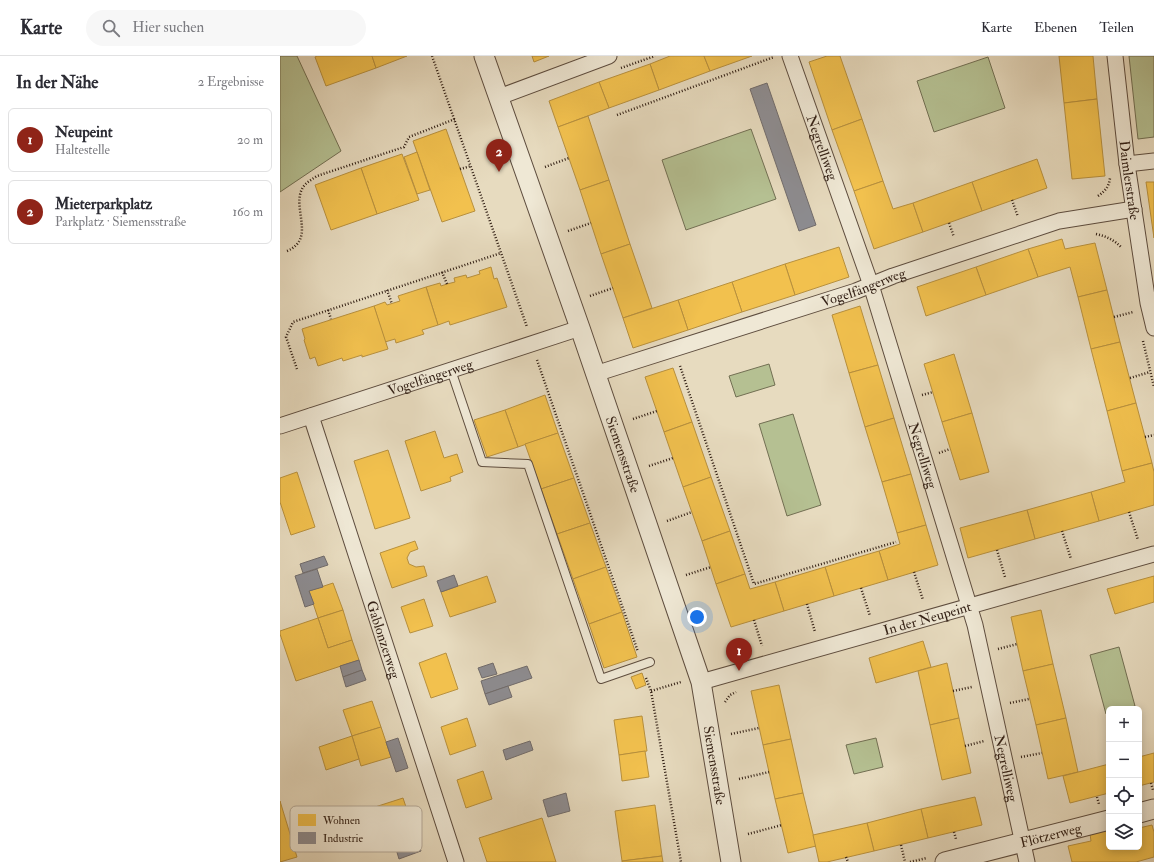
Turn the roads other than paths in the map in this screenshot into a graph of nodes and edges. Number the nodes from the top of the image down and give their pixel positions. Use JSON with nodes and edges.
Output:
{"nodes":[{"id":1,"x":484,"y":56,"type":"edge"},
{"id":2,"x":609,"y":56,"type":"edge"},
{"id":3,"x":790,"y":56,"type":"edge"},
{"id":4,"x":1115,"y":56,"type":"edge"},
{"id":5,"x":499,"y":97,"type":"junction"},
{"id":6,"x":1154,"y":161,"type":"edge"},
{"id":7,"x":1127,"y":164,"type":"junction"},
{"id":8,"x":1134,"y":209,"type":"junction"},
{"id":9,"x":871,"y":285,"type":"junction"},
{"id":10,"x":580,"y":328,"type":"junction"},
{"id":11,"x":1154,"y":328,"type":"edge"},
{"id":12,"x":451,"y":370,"type":"junction"},
{"id":13,"x":595,"y":374,"type":"junction"},
{"id":14,"x":311,"y":416,"type":"junction"},
{"id":15,"x":280,"y":426,"type":"edge"},
{"id":16,"x":1154,"y":554,"type":"edge"},
{"id":17,"x":969,"y":606,"type":"junction"},
{"id":18,"x":650,"y":662,"type":"dead end"},
{"id":19,"x":692,"y":682,"type":"junction"},
{"id":20,"x":1154,"y":809,"type":"edge"},
{"id":21,"x":1142,"y":812,"type":"edge"},
{"id":22,"x":1106,"y":821,"type":"edge"},
{"id":23,"x":1023,"y":842,"type":"junction"},
{"id":24,"x":938,"y":859,"type":"edge"},
{"id":25,"x":456,"y":862,"type":"edge"},
{"id":26,"x":732,"y":862,"type":"edge"},
{"id":27,"x":1028,"y":862,"type":"edge"}],
"edges":[{"from":1,"to":5,"type":"street","name":"Siemensstraße"},
{"from":2,"to":5,"type":"street"},
{"from":3,"to":9,"type":"street","name":"Negrelliweg"},
{"from":4,"to":7,"type":"street","name":"Daimlerstraße"},
{"from":5,"to":10,"type":"street","name":"Siemensstraße"},
{"from":6,"to":7,"type":"street"},
{"from":7,"to":8,"type":"street","name":"Daimlerstraße"},
{"from":8,"to":9,"type":"street","name":"Vogelfängerweg"},
{"from":8,"to":11,"type":"street","name":"Daimlerstraße"},
{"from":9,"to":13,"type":"street","name":"Vogelfängerweg"},
{"from":9,"to":17,"type":"street","name":"Negrelliweg"},
{"from":10,"to":12,"type":"street","name":"Vogelfängerweg"},
{"from":10,"to":13,"type":"street","name":"Siemensstraße"},
{"from":12,"to":14,"type":"street","name":"Vogelfängerweg"},
{"from":12,"to":18,"type":"lane"},
{"from":13,"to":19,"type":"street","name":"Siemensstraße"},
{"from":14,"to":15,"type":"street","name":"Vogelfängerweg"},
{"from":14,"to":25,"type":"street","name":"Gablonzerweg"},
{"from":16,"to":17,"type":"street","name":"In der Neupeint"},
{"from":17,"to":19,"type":"street","name":"In der Neupeint"},
{"from":17,"to":23,"type":"street","name":"Negrelliweg"},
{"from":19,"to":26,"type":"street","name":"Siemensstraße"},
{"from":20,"to":21,"type":"street"},
{"from":22,"to":23,"type":"street","name":"Flötzerweg"},
{"from":23,"to":24,"type":"street","name":"Flötzerweg"},
{"from":23,"to":27,"type":"street","name":"Negrelliweg"}]}
